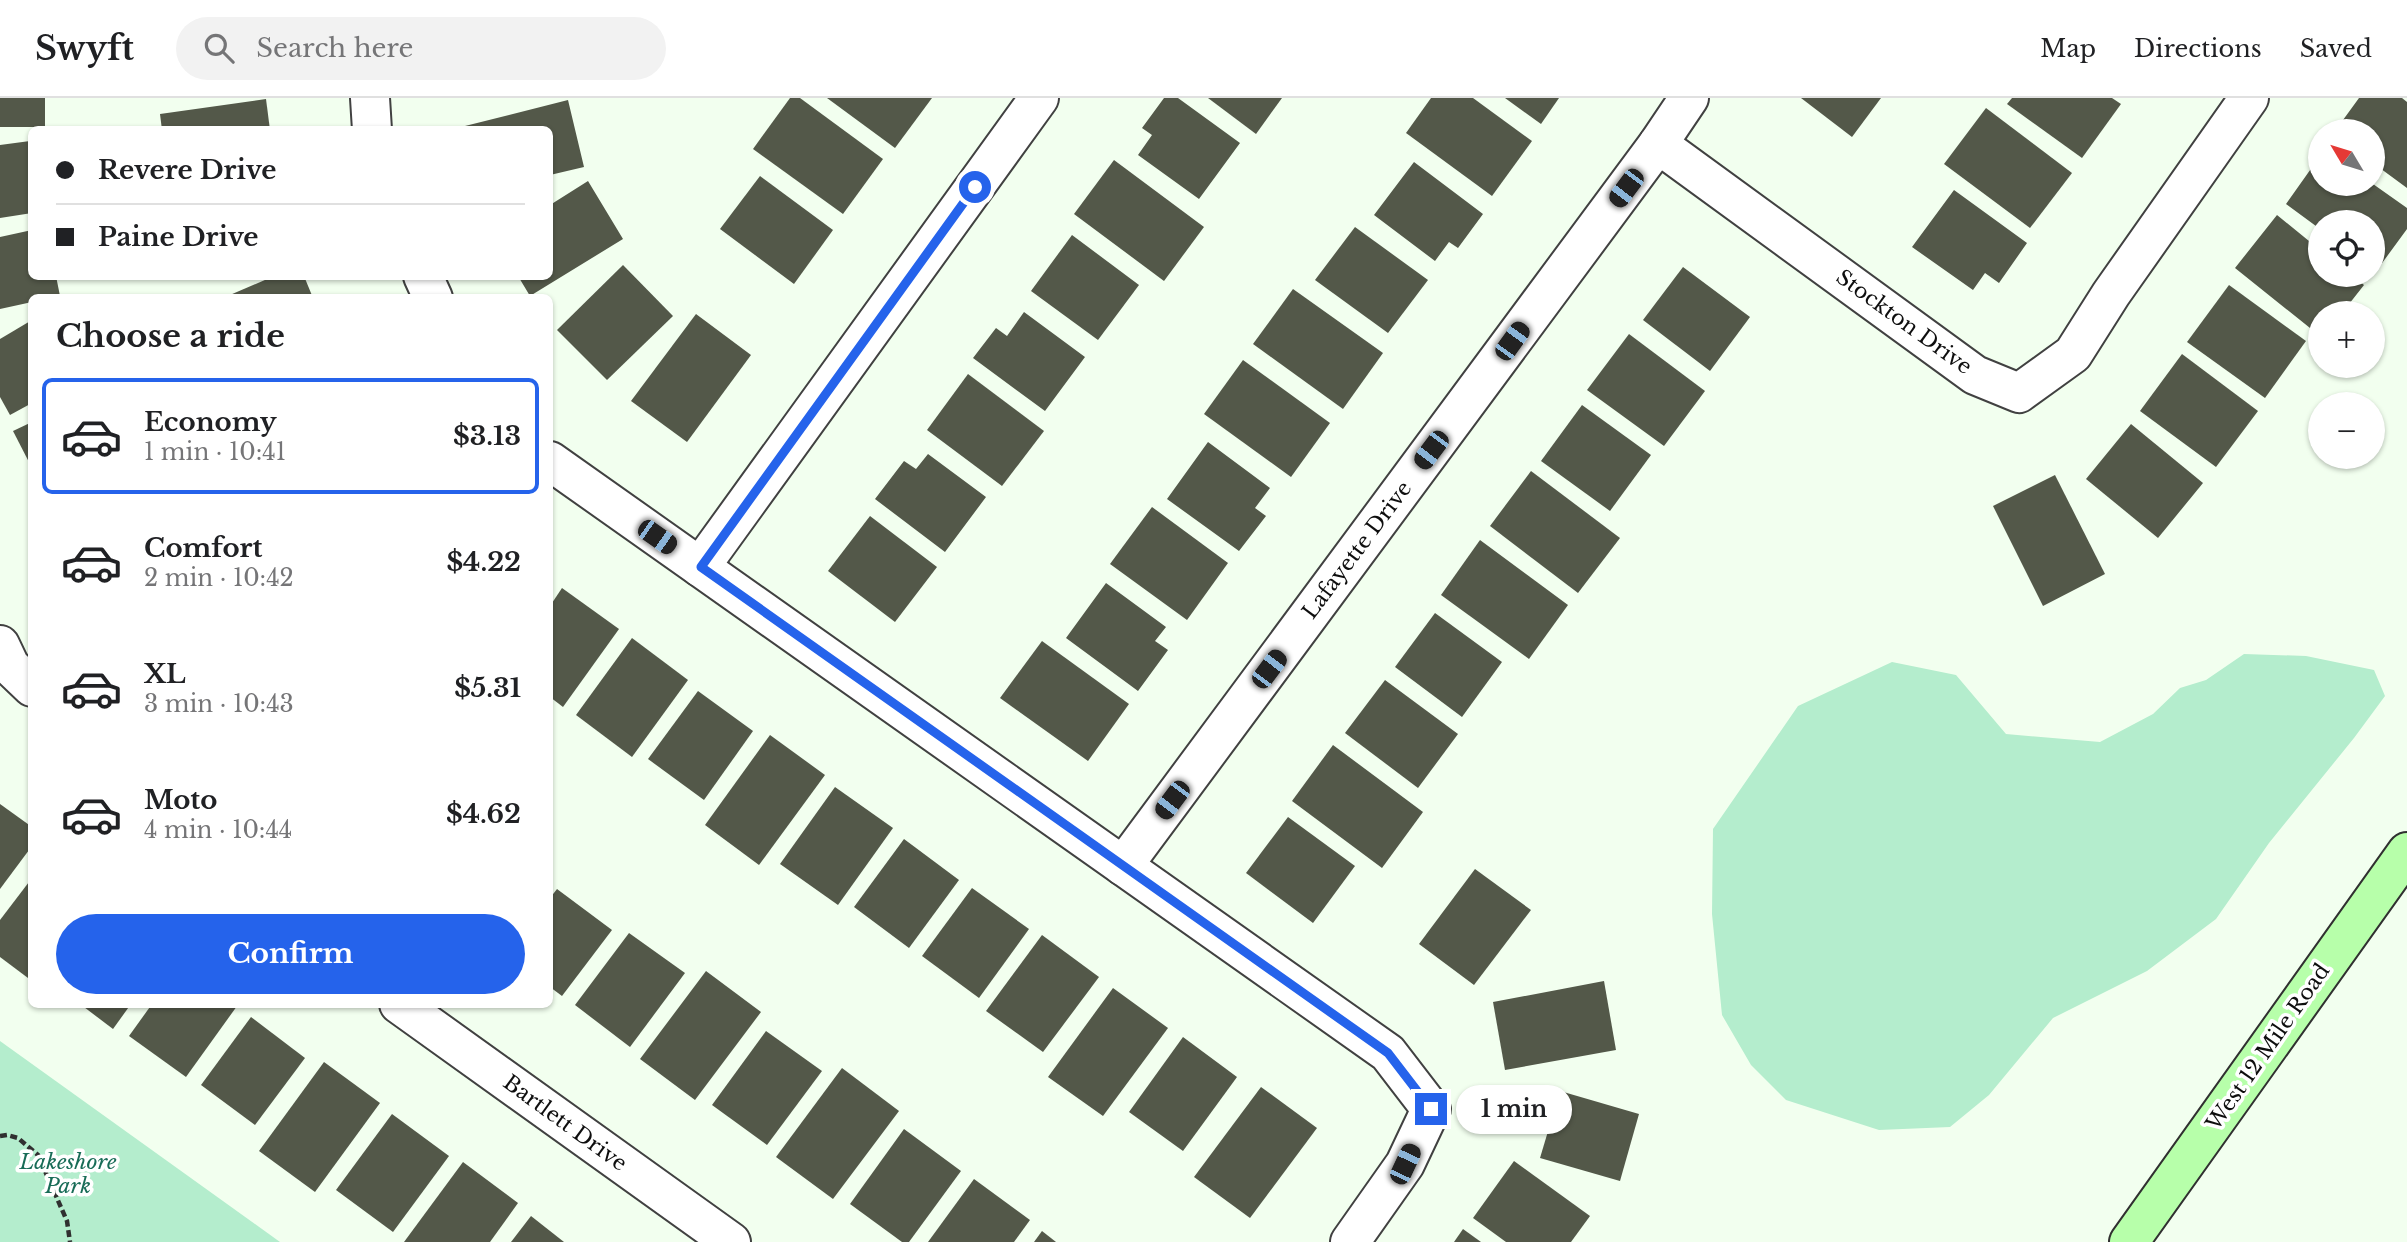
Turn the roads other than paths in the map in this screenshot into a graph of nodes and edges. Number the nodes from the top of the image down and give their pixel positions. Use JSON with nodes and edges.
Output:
{"nodes":[{"id":1,"x":370,"y":98,"type":"edge"},
{"id":2,"x":1039,"y":98,"type":"edge"},
{"id":3,"x":1689,"y":98,"type":"edge"},
{"id":4,"x":2249,"y":98,"type":"edge"},
{"id":5,"x":372,"y":126,"type":"edge"},
{"id":6,"x":1658,"y":144,"type":"junction"},
{"id":7,"x":553,"y":463,"type":"edge"},
{"id":8,"x":701,"y":567,"type":"junction"},
{"id":9,"x":0,"y":645,"type":"edge"},
{"id":10,"x":28,"y":683,"type":"edge"},
{"id":11,"x":2407,"y":852,"type":"edge"},
{"id":12,"x":1123,"y":866,"type":"junction"},
{"id":13,"x":404,"y":1008,"type":"edge"},
{"id":14,"x":731,"y":1242,"type":"edge"},
{"id":15,"x":1350,"y":1242,"type":"edge"},
{"id":16,"x":2129,"y":1242,"type":"edge"}],
"edges":[{"from":1,"to":5,"type":"street"},
{"from":2,"to":8,"type":"street"},
{"from":3,"to":6,"type":"street","name":"Lafayette Drive"},
{"from":4,"to":6,"type":"street","name":"Stockton Drive"},
{"from":6,"to":12,"type":"street","name":"Lafayette Drive"},
{"from":7,"to":8,"type":"street"},
{"from":8,"to":12,"type":"street"},
{"from":9,"to":10,"type":"street"},
{"from":11,"to":16,"type":"main road","name":"West 12 Mile Road"},
{"from":12,"to":15,"type":"street"},
{"from":13,"to":14,"type":"street","name":"Bartlett Drive"}]}
